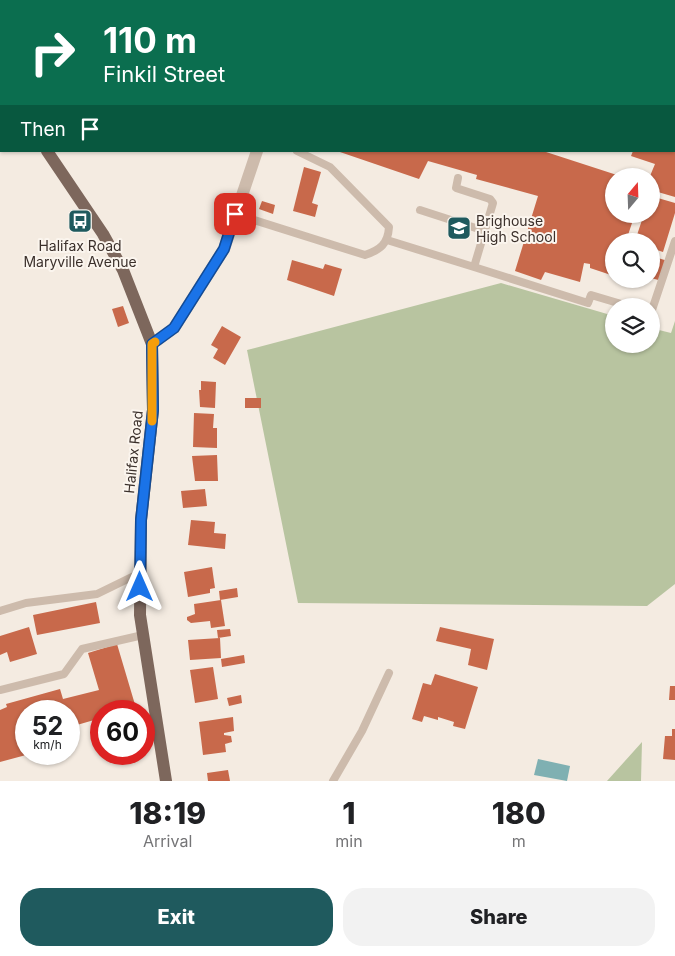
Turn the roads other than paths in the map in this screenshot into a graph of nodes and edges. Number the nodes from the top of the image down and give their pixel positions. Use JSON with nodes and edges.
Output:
{"nodes":[{"id":1,"x":48,"y":152,"type":"edge"},
{"id":2,"x":256,"y":152,"type":"edge"},
{"id":3,"x":299,"y":152,"type":"edge"},
{"id":4,"x":458,"y":178,"type":"dead end"},
{"id":5,"x":420,"y":210,"type":"dead end"},
{"id":6,"x":235,"y":214,"type":"junction"},
{"id":7,"x":485,"y":231,"type":"junction"},
{"id":8,"x":387,"y":240,"type":"junction"},
{"id":9,"x":675,"y":241,"type":"edge"},
{"id":10,"x":474,"y":267,"type":"junction"},
{"id":11,"x":656,"y":298,"type":"edge"},
{"id":12,"x":605,"y":299,"type":"edge"},
{"id":13,"x":152,"y":344,"type":"junction"},
{"id":14,"x":140,"y":573,"type":"junction"},
{"id":15,"x":0,"y":611,"type":"edge"},
{"id":16,"x":143,"y":636,"type":"junction"},
{"id":17,"x":389,"y":673,"type":"dead end"},
{"id":18,"x":0,"y":690,"type":"edge"},
{"id":19,"x":166,"y":781,"type":"edge"},
{"id":20,"x":333,"y":781,"type":"edge"}],
"edges":[{"from":1,"to":13,"type":"main road","name":"Halifax Road"},
{"from":2,"to":6,"type":"street"},
{"from":3,"to":8,"type":"lane"},
{"from":4,"to":7,"type":"lane"},
{"from":5,"to":7,"type":"lane"},
{"from":6,"to":8,"type":"lane"},
{"from":6,"to":13,"type":"street"},
{"from":7,"to":10,"type":"lane"},
{"from":8,"to":10,"type":"lane"},
{"from":9,"to":11,"type":"lane"},
{"from":10,"to":12,"type":"lane"},
{"from":13,"to":14,"type":"main road","name":"Halifax Road"},
{"from":14,"to":15,"type":"lane"},
{"from":14,"to":16,"type":"main road","name":"Halifax Road"},
{"from":16,"to":18,"type":"lane"},
{"from":16,"to":19,"type":"main road","name":"Halifax Road"},
{"from":17,"to":20,"type":"lane"}]}
